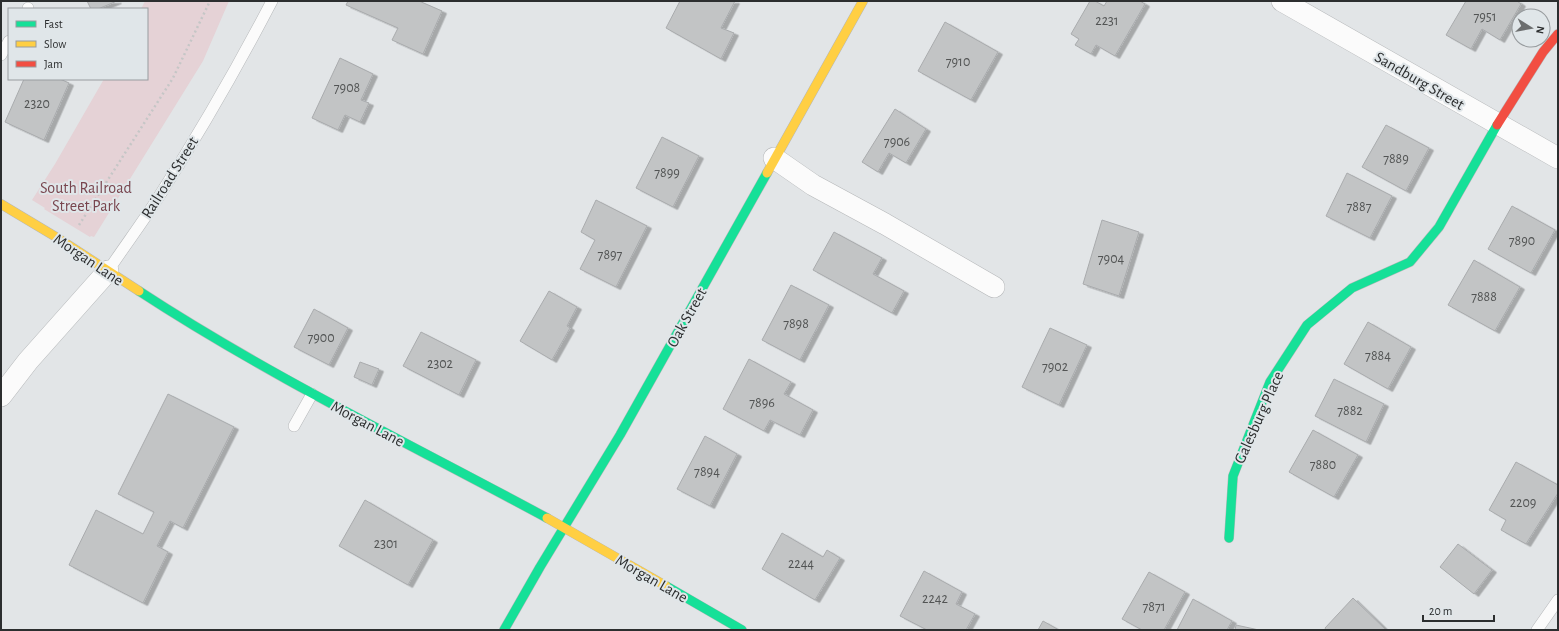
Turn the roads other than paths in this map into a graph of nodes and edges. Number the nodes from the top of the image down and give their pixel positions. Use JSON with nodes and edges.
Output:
{"nodes":[{"id":1,"x":272,"y":1,"type":"edge"},
{"id":2,"x":862,"y":1,"type":"edge"},
{"id":3,"x":1282,"y":1,"type":"edge"},
{"id":4,"x":1558,"y":34,"type":"edge"},
{"id":5,"x":8,"y":43,"type":"edge"},
{"id":6,"x":1,"y":55,"type":"edge"},
{"id":7,"x":1498,"y":124,"type":"junction"},
{"id":8,"x":774,"y":158,"type":"junction"},
{"id":9,"x":1558,"y":158,"type":"edge"},
{"id":10,"x":1,"y":204,"type":"edge"},
{"id":11,"x":108,"y":271,"type":"junction"},
{"id":12,"x":994,"y":287,"type":"dead end"},
{"id":13,"x":312,"y":394,"type":"junction"},
{"id":14,"x":1,"y":396,"type":"edge"},
{"id":15,"x":294,"y":426,"type":"dead end"},
{"id":16,"x":564,"y":528,"type":"junction"},
{"id":17,"x":1229,"y":538,"type":"dead end"},
{"id":18,"x":1558,"y":600,"type":"edge"},
{"id":19,"x":504,"y":630,"type":"edge"},
{"id":20,"x":742,"y":630,"type":"edge"},
{"id":21,"x":1537,"y":630,"type":"edge"}],
"edges":[{"from":1,"to":11,"type":"lane","name":"Railroad Street"},
{"from":2,"to":8,"type":"street","name":"Oak Street"},
{"from":3,"to":7,"type":"street","name":"Sandburg Street"},
{"from":4,"to":7,"type":"street","name":"Galesburg Place"},
{"from":5,"to":6,"type":"lane"},
{"from":7,"to":9,"type":"street","name":"Sandburg Street"},
{"from":7,"to":17,"type":"street","name":"Galesburg Place"},
{"from":8,"to":12,"type":"street"},
{"from":8,"to":16,"type":"street","name":"Oak Street"},
{"from":10,"to":11,"type":"street","name":"Morgan Lane"},
{"from":11,"to":13,"type":"street","name":"Morgan Lane"},
{"from":11,"to":14,"type":"street","name":"Railroad Street"},
{"from":13,"to":15,"type":"lane"},
{"from":13,"to":16,"type":"street","name":"Morgan Lane"},
{"from":16,"to":19,"type":"street","name":"Oak Street"},
{"from":16,"to":20,"type":"street","name":"Morgan Lane"},
{"from":18,"to":21,"type":"lane"}]}
